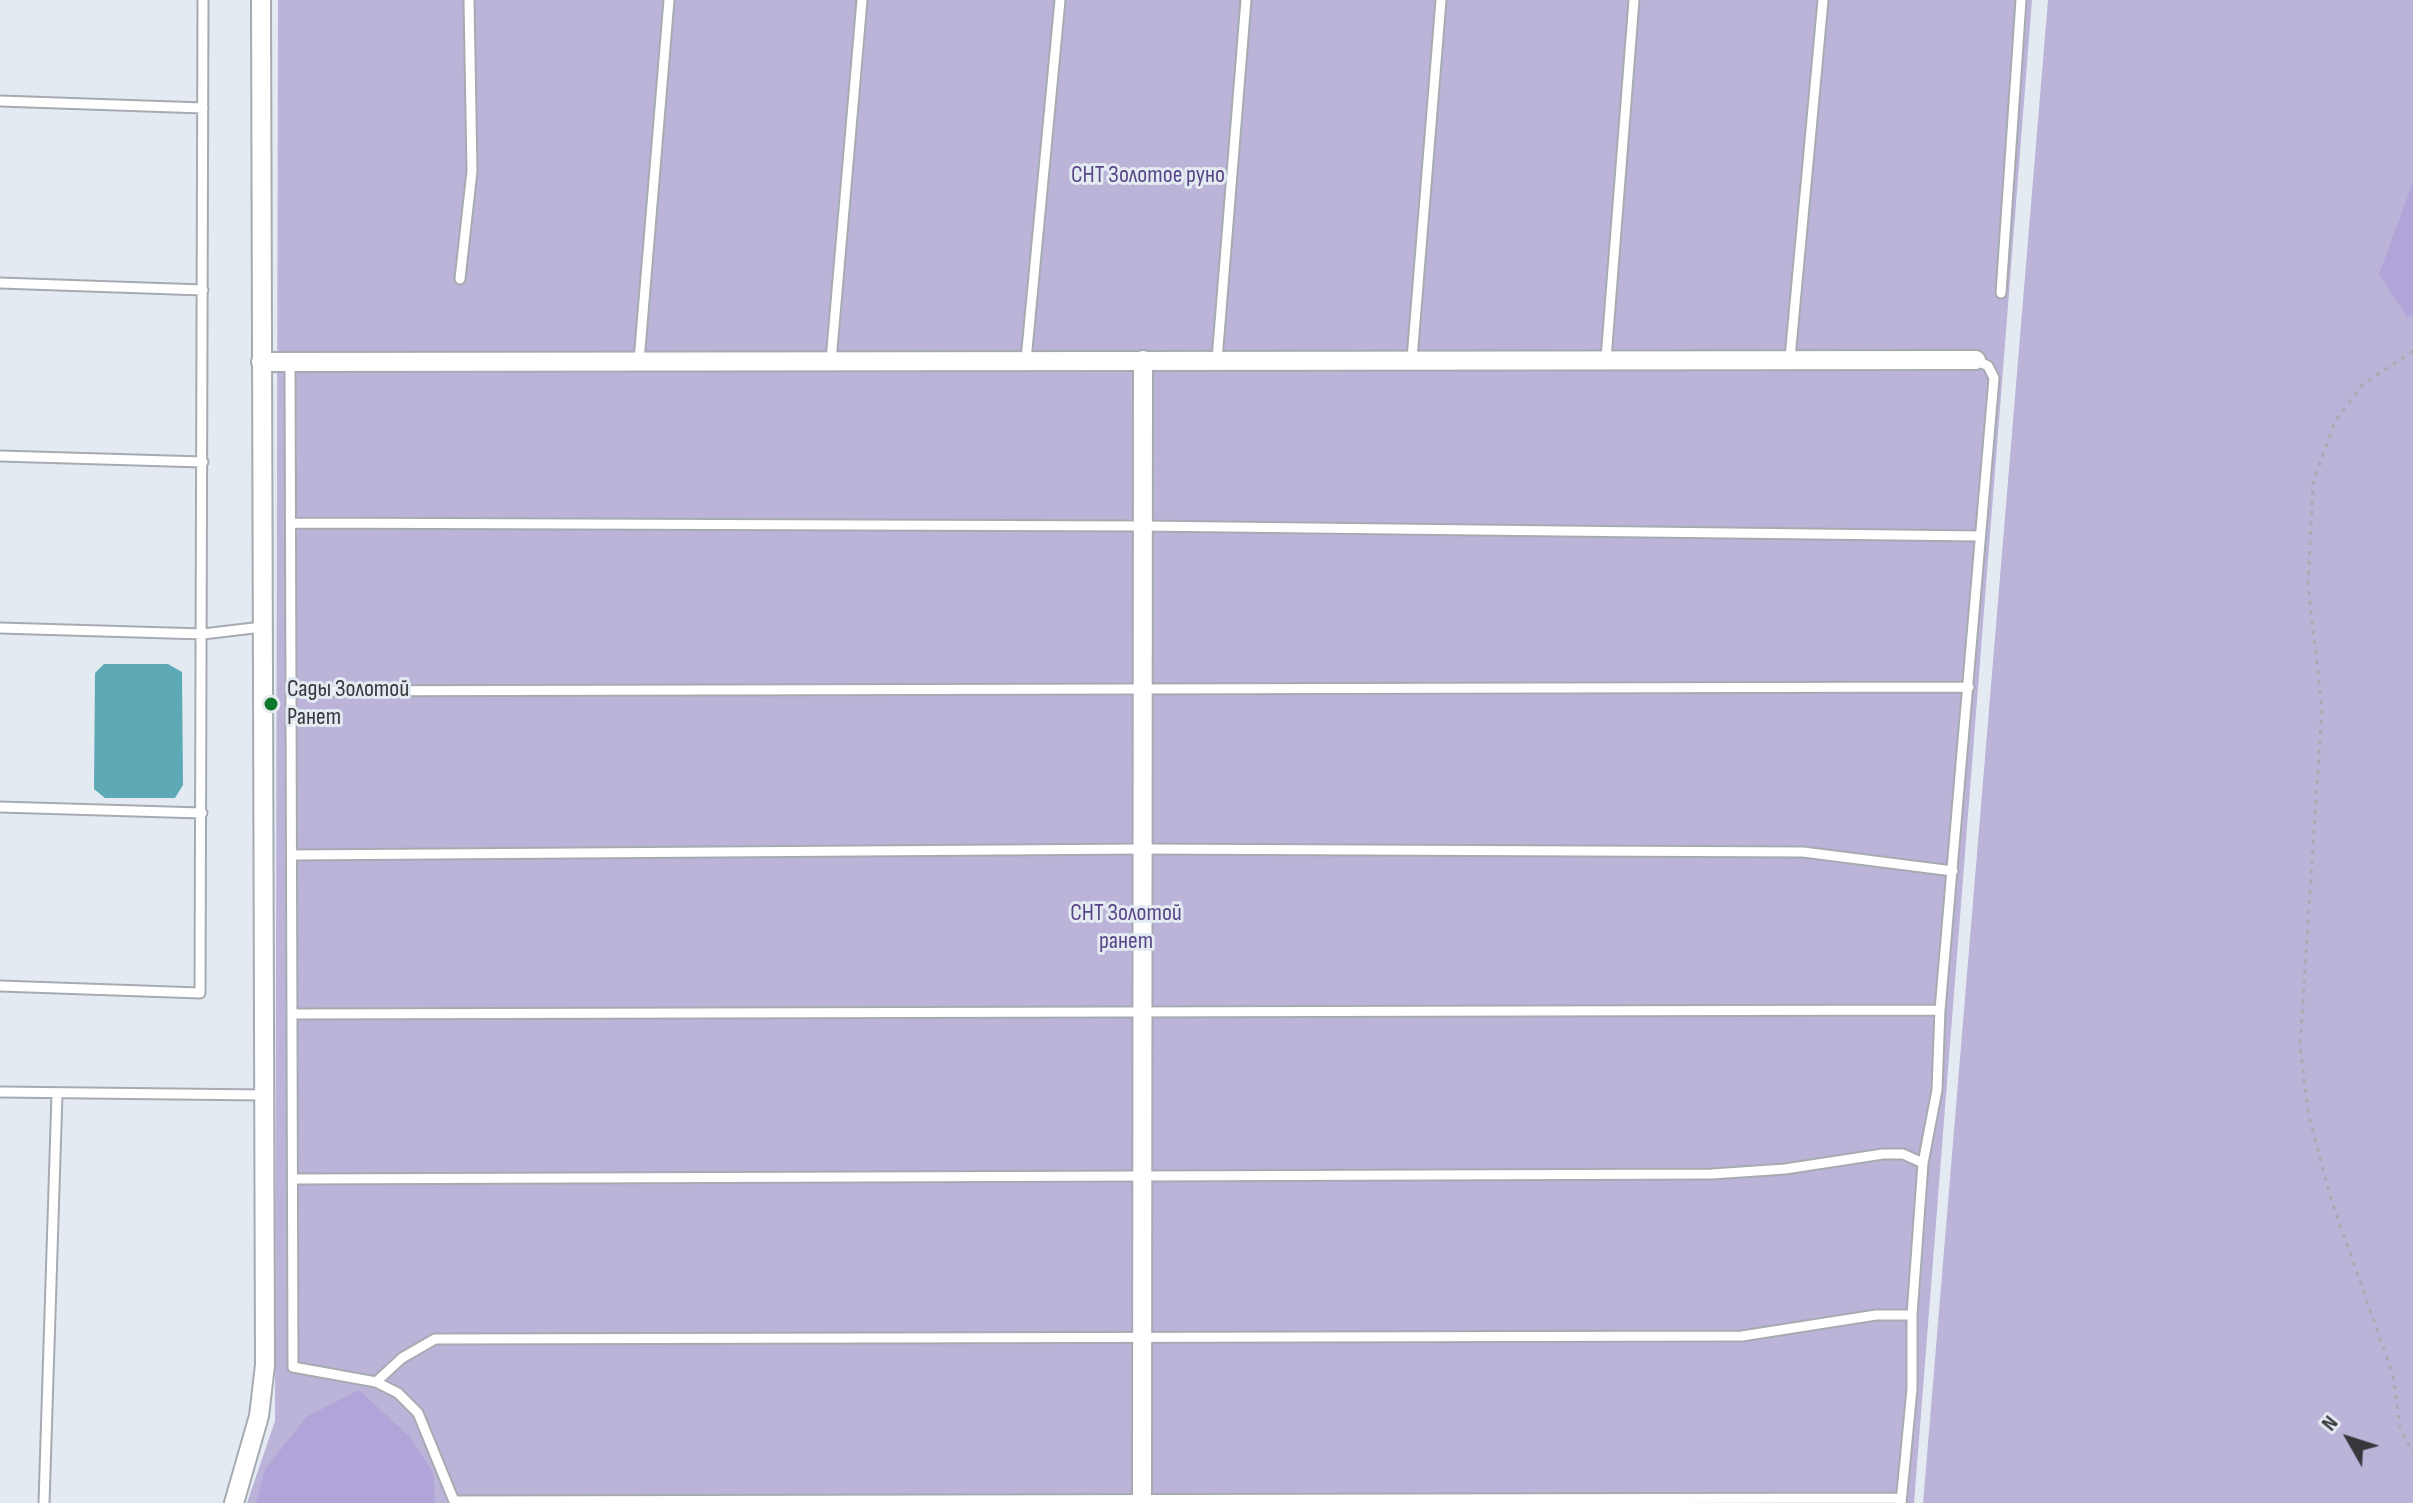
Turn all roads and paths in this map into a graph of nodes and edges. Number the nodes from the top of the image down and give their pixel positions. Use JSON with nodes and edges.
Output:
{"nodes":[{"id":1,"x":203,"y":0,"type":"edge"},
{"id":2,"x":261,"y":0,"type":"edge"},
{"id":3,"x":469,"y":0,"type":"edge"},
{"id":4,"x":669,"y":0,"type":"edge"},
{"id":5,"x":862,"y":0,"type":"edge"},
{"id":6,"x":1060,"y":0,"type":"edge"},
{"id":7,"x":1246,"y":0,"type":"edge"},
{"id":8,"x":1441,"y":0,"type":"edge"},
{"id":9,"x":1634,"y":0,"type":"edge"},
{"id":10,"x":1823,"y":0,"type":"edge"},
{"id":11,"x":2021,"y":0,"type":"edge"},
{"id":12,"x":0,"y":101,"type":"edge"},
{"id":13,"x":203,"y":108,"type":"junction"},
{"id":14,"x":460,"y":279,"type":"dead end"},
{"id":15,"x":0,"y":283,"type":"edge"},
{"id":16,"x":203,"y":290,"type":"junction"},
{"id":17,"x":2001,"y":293,"type":"dead end"},
{"id":18,"x":2413,"y":351,"type":"edge"},
{"id":19,"x":1790,"y":358,"type":"junction"},
{"id":20,"x":1412,"y":359,"type":"junction"},
{"id":21,"x":1606,"y":359,"type":"junction"},
{"id":22,"x":1026,"y":360,"type":"junction"},
{"id":23,"x":1143,"y":360,"type":"junction"},
{"id":24,"x":1217,"y":360,"type":"junction"},
{"id":25,"x":1976,"y":360,"type":"joint"},
{"id":26,"x":639,"y":361,"type":"junction"},
{"id":27,"x":831,"y":361,"type":"junction"},
{"id":28,"x":261,"y":362,"type":"junction"},
{"id":29,"x":290,"y":362,"type":"junction"},
{"id":30,"x":0,"y":456,"type":"edge"},
{"id":31,"x":203,"y":462,"type":"junction"},
{"id":32,"x":291,"y":523,"type":"junction"},
{"id":33,"x":1143,"y":526,"type":"junction"},
{"id":34,"x":1980,"y":536,"type":"junction"},
{"id":35,"x":262,"y":627,"type":"junction"},
{"id":36,"x":0,"y":628,"type":"edge"},
{"id":37,"x":203,"y":634,"type":"junction"},
{"id":38,"x":1969,"y":687,"type":"junction"},
{"id":39,"x":1143,"y":688,"type":"junction"},
{"id":40,"x":291,"y":691,"type":"junction"},
{"id":41,"x":0,"y":807,"type":"edge"},
{"id":42,"x":202,"y":813,"type":"junction"},
{"id":43,"x":1143,"y":849,"type":"junction"},
{"id":44,"x":292,"y":855,"type":"junction"},
{"id":45,"x":1953,"y":871,"type":"junction"},
{"id":46,"x":0,"y":986,"type":"edge"},
{"id":47,"x":1143,"y":1010,"type":"junction"},
{"id":48,"x":1940,"y":1010,"type":"junction"},
{"id":49,"x":292,"y":1014,"type":"junction"},
{"id":50,"x":0,"y":1092,"type":"edge"},
{"id":51,"x":57,"y":1094,"type":"junction"},
{"id":52,"x":263,"y":1095,"type":"junction"},
{"id":53,"x":1923,"y":1163,"type":"junction"},
{"id":54,"x":1143,"y":1174,"type":"junction"},
{"id":55,"x":293,"y":1179,"type":"junction"},
{"id":56,"x":1912,"y":1315,"type":"junction"},
{"id":57,"x":1142,"y":1336,"type":"junction"},
{"id":58,"x":376,"y":1382,"type":"junction"},
{"id":59,"x":2413,"y":1453,"type":"edge"},
{"id":60,"x":1901,"y":1500,"type":"edge"},
{"id":61,"x":1142,"y":1501,"type":"edge"},
{"id":62,"x":44,"y":1503,"type":"edge"},
{"id":63,"x":234,"y":1503,"type":"edge"}],
"edges":[{"from":1,"to":13,"type":"lane"},
{"from":2,"to":28,"type":"street"},
{"from":3,"to":14,"type":"lane"},
{"from":4,"to":26,"type":"lane"},
{"from":5,"to":27,"type":"lane"},
{"from":6,"to":22,"type":"lane"},
{"from":7,"to":24,"type":"lane"},
{"from":8,"to":20,"type":"lane"},
{"from":9,"to":21,"type":"lane"},
{"from":10,"to":19,"type":"lane"},
{"from":11,"to":17,"type":"lane"},
{"from":12,"to":13,"type":"lane"},
{"from":13,"to":16,"type":"lane"},
{"from":15,"to":16,"type":"lane"},
{"from":16,"to":31,"type":"lane"},
{"from":18,"to":59,"type":"path"},
{"from":19,"to":21,"type":"street"},
{"from":19,"to":25,"type":"street"},
{"from":20,"to":21,"type":"street"},
{"from":20,"to":24,"type":"street"},
{"from":22,"to":23,"type":"street"},
{"from":22,"to":27,"type":"street"},
{"from":23,"to":24,"type":"street"},
{"from":23,"to":33,"type":"street"},
{"from":25,"to":34,"type":"lane"},
{"from":26,"to":27,"type":"street"},
{"from":26,"to":29,"type":"street"},
{"from":28,"to":29,"type":"street"},
{"from":28,"to":35,"type":"street"},
{"from":29,"to":32,"type":"lane"},
{"from":30,"to":31,"type":"lane"},
{"from":31,"to":37,"type":"lane"},
{"from":32,"to":33,"type":"lane"},
{"from":32,"to":40,"type":"lane"},
{"from":33,"to":34,"type":"lane"},
{"from":33,"to":39,"type":"street"},
{"from":34,"to":38,"type":"lane"},
{"from":35,"to":37,"type":"lane"},
{"from":35,"to":52,"type":"street"},
{"from":36,"to":37,"type":"lane"},
{"from":37,"to":42,"type":"lane"},
{"from":38,"to":39,"type":"lane"},
{"from":38,"to":45,"type":"lane"},
{"from":39,"to":40,"type":"lane"},
{"from":39,"to":43,"type":"street"},
{"from":40,"to":44,"type":"lane"},
{"from":41,"to":42,"type":"lane"},
{"from":42,"to":46,"type":"lane"},
{"from":43,"to":44,"type":"lane"},
{"from":43,"to":45,"type":"lane"},
{"from":43,"to":47,"type":"street"},
{"from":44,"to":49,"type":"lane"},
{"from":45,"to":48,"type":"lane"},
{"from":47,"to":48,"type":"lane"},
{"from":47,"to":49,"type":"lane"},
{"from":47,"to":54,"type":"street"},
{"from":48,"to":53,"type":"lane"},
{"from":49,"to":55,"type":"lane"},
{"from":50,"to":51,"type":"lane"},
{"from":51,"to":52,"type":"lane"},
{"from":51,"to":62,"type":"lane"},
{"from":52,"to":63,"type":"street"},
{"from":53,"to":54,"type":"lane"},
{"from":53,"to":56,"type":"lane"},
{"from":54,"to":55,"type":"lane"},
{"from":54,"to":57,"type":"street"},
{"from":55,"to":58,"type":"lane"},
{"from":56,"to":57,"type":"lane"},
{"from":56,"to":60,"type":"lane"},
{"from":57,"to":58,"type":"lane"},
{"from":57,"to":61,"type":"street"},
{"from":58,"to":61,"type":"lane"},
{"from":60,"to":61,"type":"lane"}]}
